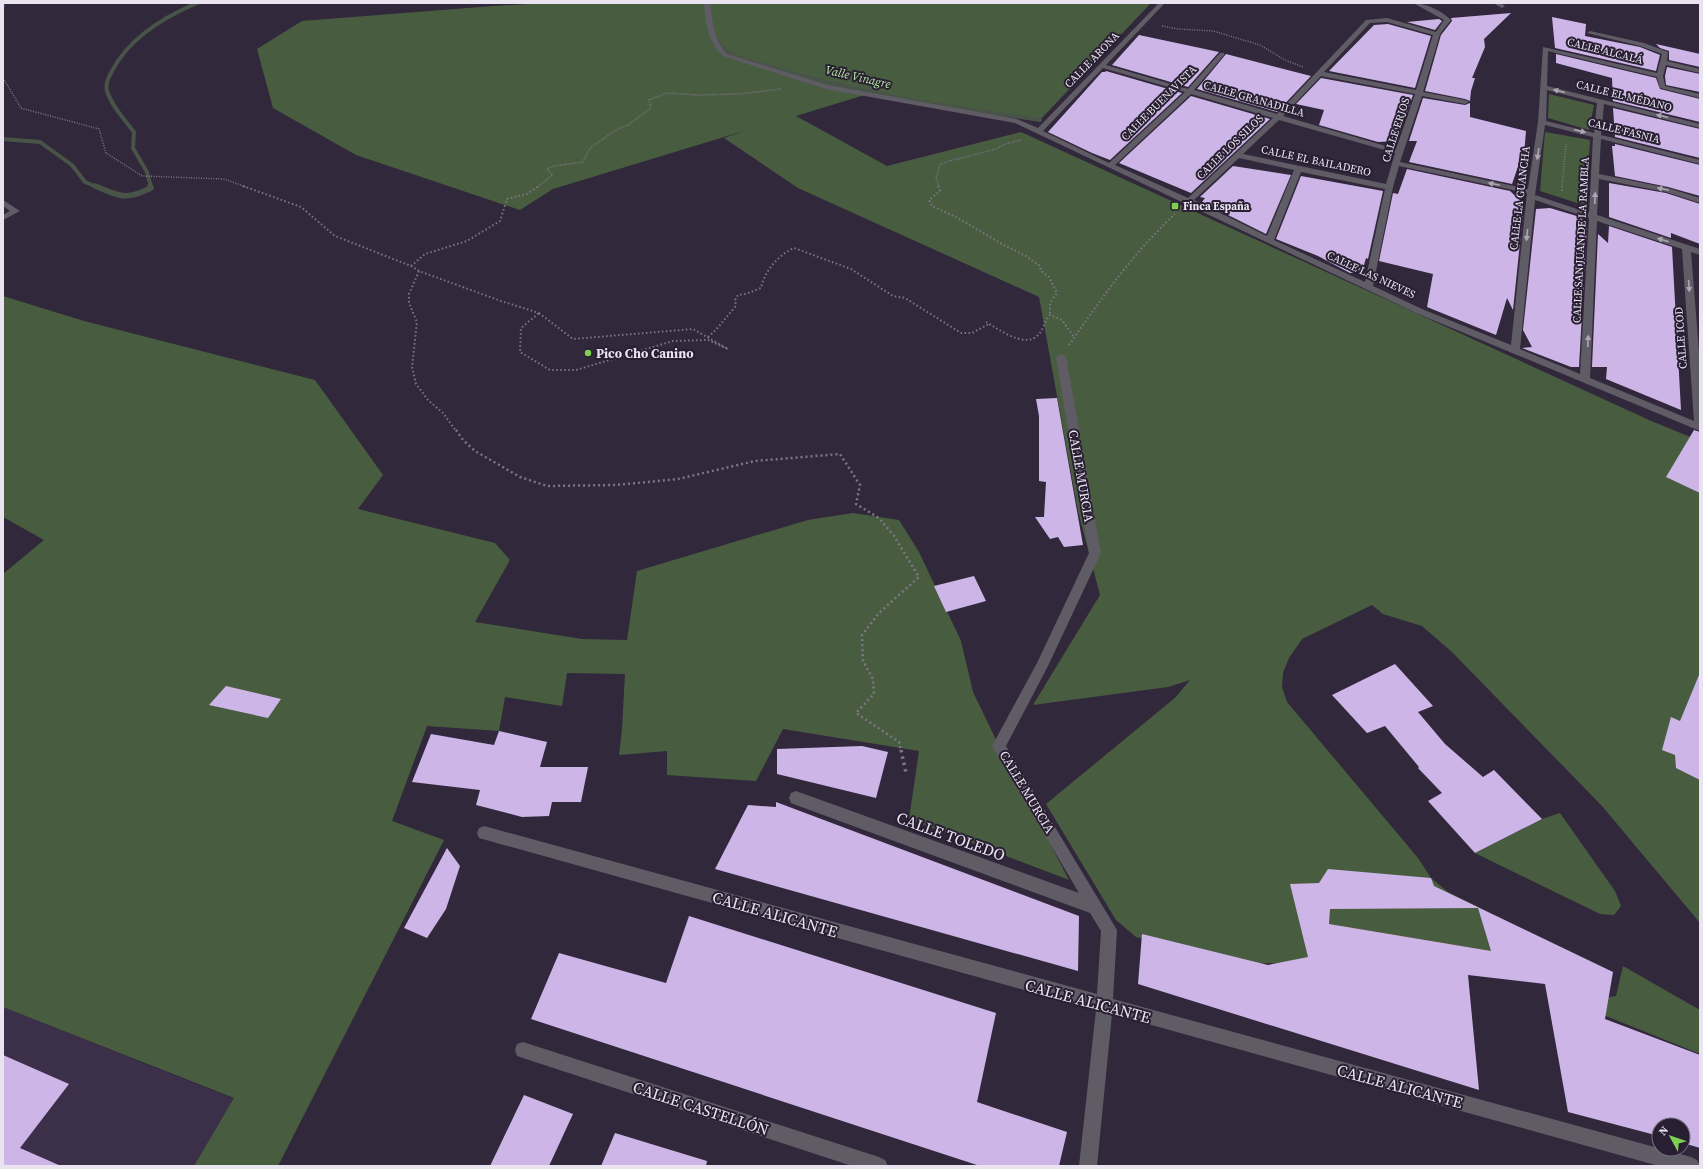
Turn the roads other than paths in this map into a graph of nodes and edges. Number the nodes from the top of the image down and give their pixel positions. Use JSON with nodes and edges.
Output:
{"nodes":[{"id":1,"x":706,"y":3,"type":"edge"},
{"id":2,"x":1162,"y":3,"type":"edge"},
{"id":3,"x":1416,"y":3,"type":"edge"},
{"id":4,"x":1590,"y":33,"type":"dead end"},
{"id":5,"x":1437,"y":34,"type":"junction"},
{"id":6,"x":1545,"y":48,"type":"joint"},
{"id":7,"x":1222,"y":54,"type":"dead end"},
{"id":8,"x":1664,"y":62,"type":"junction"},
{"id":9,"x":1103,"y":66,"type":"junction"},
{"id":10,"x":1700,"y":71,"type":"edge"},
{"id":11,"x":1318,"y":73,"type":"junction"},
{"id":12,"x":1660,"y":76,"type":"junction"},
{"id":13,"x":1543,"y":87,"type":"junction"},
{"id":14,"x":1189,"y":92,"type":"junction"},
{"id":15,"x":1419,"y":93,"type":"junction"},
{"id":16,"x":1700,"y":96,"type":"edge"},
{"id":17,"x":1601,"y":101,"type":"junction"},
{"id":18,"x":1465,"y":102,"type":"dead end"},
{"id":19,"x":1278,"y":117,"type":"junction"},
{"id":20,"x":1542,"y":122,"type":"junction"},
{"id":21,"x":1700,"y":126,"type":"edge"},
{"id":22,"x":1038,"y":132,"type":"junction"},
{"id":23,"x":1598,"y":136,"type":"junction"},
{"id":24,"x":1399,"y":152,"type":"junction"},
{"id":25,"x":1238,"y":155,"type":"junction"},
{"id":26,"x":1700,"y":162,"type":"edge"},
{"id":27,"x":1396,"y":163,"type":"junction"},
{"id":28,"x":1110,"y":166,"type":"junction"},
{"id":29,"x":1298,"y":169,"type":"junction"},
{"id":30,"x":1595,"y":176,"type":"junction"},
{"id":31,"x":1389,"y":187,"type":"junction"},
{"id":32,"x":1531,"y":194,"type":"junction"},
{"id":33,"x":1189,"y":201,"type":"junction"},
{"id":34,"x":1700,"y":201,"type":"edge"},
{"id":35,"x":3,"y":202,"type":"edge"},
{"id":36,"x":3,"y":218,"type":"edge"},
{"id":37,"x":1594,"y":218,"type":"junction"},
{"id":38,"x":1269,"y":241,"type":"junction"},
{"id":39,"x":1686,"y":247,"type":"junction"},
{"id":40,"x":1700,"y":252,"type":"edge"},
{"id":41,"x":1368,"y":288,"type":"junction"},
{"id":42,"x":1515,"y":351,"type":"junction"},
{"id":43,"x":1060,"y":357,"type":"road end"},
{"id":44,"x":1586,"y":380,"type":"junction"},
{"id":45,"x":1700,"y":427,"type":"edge"},
{"id":46,"x":796,"y":798,"type":"dead end"},
{"id":47,"x":484,"y":833,"type":"dead end"},
{"id":48,"x":1095,"y":907,"type":"junction"},
{"id":49,"x":1105,"y":1005,"type":"junction"},
{"id":50,"x":522,"y":1050,"type":"dead end"},
{"id":51,"x":879,"y":1166,"type":"edge"},
{"id":52,"x":1088,"y":1166,"type":"edge"},
{"id":53,"x":1692,"y":1166,"type":"edge"}],
"edges":[{"from":1,"to":22,"type":"street","name":"CALLE LAS NIEVES"},
{"from":2,"to":9,"type":"street","name":"CALLE ARONA"},
{"from":3,"to":5,"type":"street","name":"CALLE ERJOS"},
{"from":4,"to":8,"type":"street","name":"CALLE ALCALÁ"},
{"from":5,"to":11,"type":"street","name":"CALLE LOS SILOS"},
{"from":5,"to":15,"type":"street","name":"CALLE ERJOS"},
{"from":6,"to":12,"type":"street","name":"CALLE ALCALÁ"},
{"from":6,"to":13,"type":"street","name":"CALLE LA GUANCHA"},
{"from":7,"to":14,"type":"street","name":"CALLE BUENAVISTA"},
{"from":8,"to":10,"type":"street"},
{"from":8,"to":12,"type":"street"},
{"from":9,"to":14,"type":"street","name":"CALLE GRANADILLA"},
{"from":9,"to":22,"type":"street","name":"CALLE ARONA"},
{"from":11,"to":15,"type":"street"},
{"from":11,"to":19,"type":"street","name":"CALLE LOS SILOS"},
{"from":12,"to":16,"type":"street"},
{"from":17,"to":13,"type":"street","name":"CALLE EL MÉDANO","one_way":true},
{"from":13,"to":20,"type":"street","name":"CALLE LA GUANCHA"},
{"from":14,"to":19,"type":"street","name":"CALLE GRANADILLA"},
{"from":14,"to":28,"type":"street","name":"CALLE BUENAVISTA"},
{"from":15,"to":18,"type":"street"},
{"from":15,"to":24,"type":"street","name":"CALLE ERJOS"},
{"from":21,"to":17,"type":"street","name":"CALLE EL MÉDANO","one_way":true},
{"from":17,"to":23,"type":"street","name":"CALLE SAN JUAN DE LA RAMBLA"},
{"from":19,"to":24,"type":"street","name":"CALLE GRANADILLA"},
{"from":19,"to":25,"type":"street","name":"CALLE LOS SILOS"},
{"from":20,"to":23,"type":"street","name":"CALLE FASNIA","one_way":true},
{"from":20,"to":32,"type":"street","name":"CALLE LA GUANCHA","one_way":true},
{"from":22,"to":28,"type":"street","name":"CALLE LAS NIEVES"},
{"from":23,"to":26,"type":"street","name":"CALLE FASNIA"},
{"from":23,"to":30,"type":"street","name":"CALLE SAN JUAN DE LA RAMBLA"},
{"from":24,"to":27,"type":"street","name":"CALLE ERJOS"},
{"from":25,"to":29,"type":"street","name":"CALLE EL BAILADERO"},
{"from":25,"to":33,"type":"street","name":"CALLE LOS SILOS"},
{"from":27,"to":31,"type":"street","name":"CALLE ERJOS"},
{"from":32,"to":27,"type":"street","one_way":true},
{"from":28,"to":33,"type":"street","name":"CALLE LAS NIEVES"},
{"from":29,"to":31,"type":"street","name":"CALLE EL BAILADERO"},
{"from":29,"to":38,"type":"street"},
{"from":34,"to":30,"type":"street","one_way":true},
{"from":37,"to":30,"type":"street","name":"CALLE SAN JUAN DE LA RAMBLA","one_way":true},
{"from":31,"to":41,"type":"street","name":"CALLE ERJOS"},
{"from":32,"to":37,"type":"street"},
{"from":32,"to":42,"type":"street","name":"CALLE LA GUANCHA","one_way":true},
{"from":33,"to":38,"type":"street","name":"CALLE LAS NIEVES"},
{"from":35,"to":36,"type":"street"},
{"from":39,"to":37,"type":"street","one_way":true},
{"from":44,"to":37,"type":"street","name":"CALLE SAN JUAN DE LA RAMBLA","one_way":true},
{"from":38,"to":41,"type":"street","name":"CALLE LAS NIEVES"},
{"from":39,"to":40,"type":"street"},
{"from":39,"to":45,"type":"street","name":"CALLE ICOD","one_way":true},
{"from":41,"to":42,"type":"street","name":"CALLE LAS NIEVES"},
{"from":42,"to":44,"type":"street","name":"CALLE LAS NIEVES"},
{"from":43,"to":48,"type":"street","name":"CALLE MURCIA"},
{"from":44,"to":45,"type":"street","name":"CALLE LAS NIEVES"},
{"from":46,"to":48,"type":"street","name":"CALLE TOLEDO"},
{"from":47,"to":49,"type":"street","name":"CALLE ALICANTE"},
{"from":48,"to":49,"type":"street","name":"CALLE MURCIA"},
{"from":49,"to":52,"type":"street","name":"CALLE MURCIA"},
{"from":49,"to":53,"type":"street","name":"CALLE ALICANTE"},
{"from":50,"to":51,"type":"street","name":"CALLE CASTELLÓN"}]}
